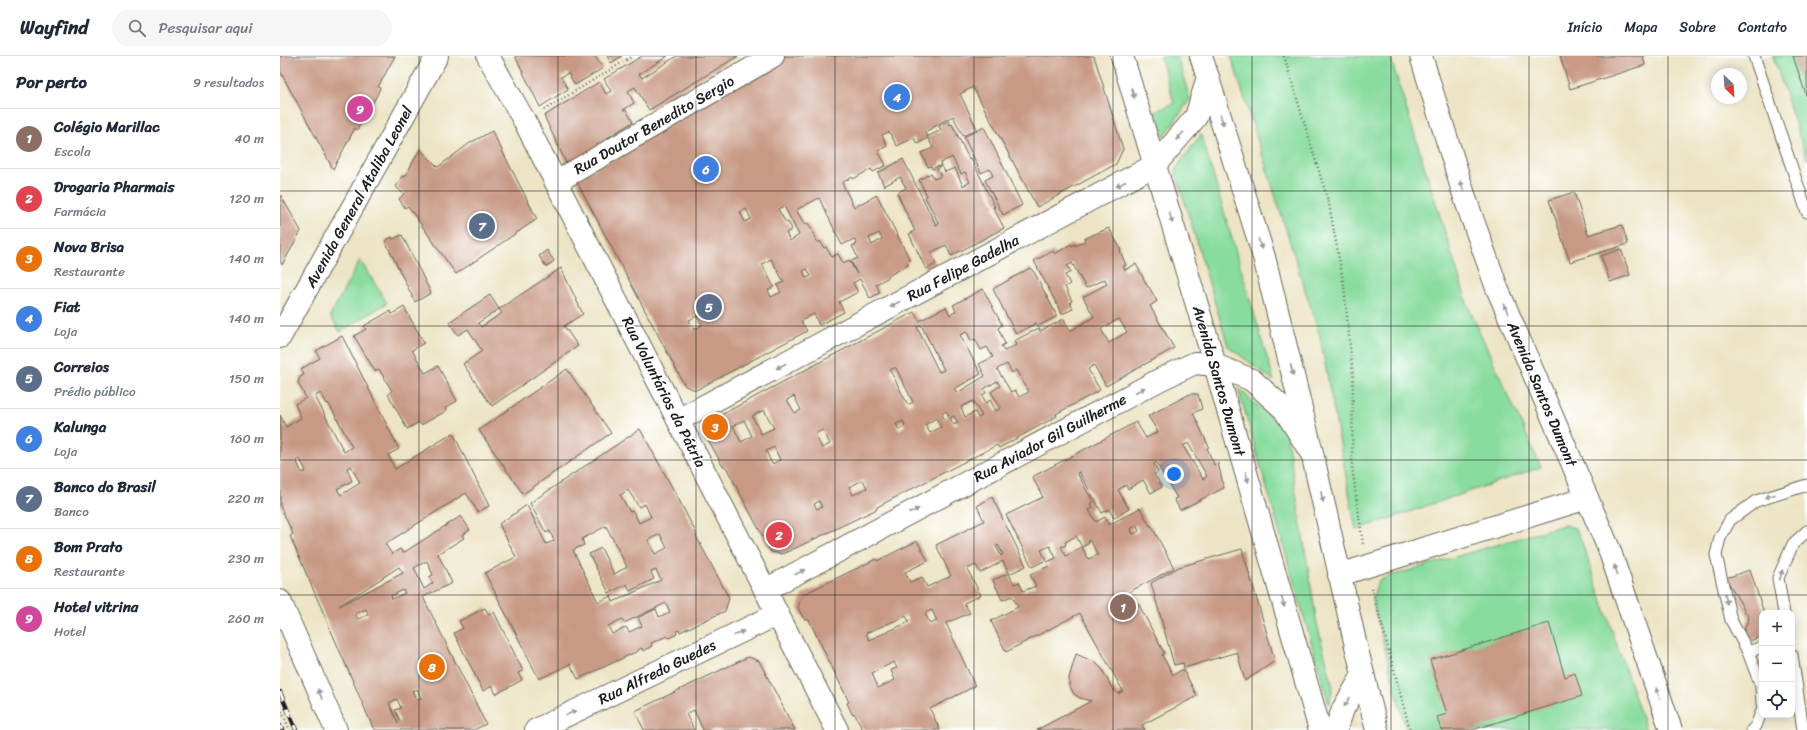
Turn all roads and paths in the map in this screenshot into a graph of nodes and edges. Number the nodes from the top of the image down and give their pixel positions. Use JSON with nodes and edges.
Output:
{"nodes":[{"id":1,"x":437,"y":56,"type":"edge"},
{"id":2,"x":488,"y":56,"type":"edge"},
{"id":3,"x":633,"y":56,"type":"edge"},
{"id":4,"x":773,"y":56,"type":"edge"},
{"id":5,"x":1122,"y":56,"type":"edge"},
{"id":6,"x":1201,"y":56,"type":"edge"},
{"id":7,"x":1284,"y":56,"type":"edge"},
{"id":8,"x":1421,"y":56,"type":"edge"},
{"id":9,"x":1754,"y":56,"type":"edge"},
{"id":10,"x":1208,"y":77,"type":"junction"},
{"id":11,"x":526,"y":122,"type":"junction"},
{"id":12,"x":1155,"y":165,"type":"junction"},
{"id":13,"x":556,"y":182,"type":"junction"},
{"id":14,"x":1807,"y":212,"type":"edge"},
{"id":15,"x":280,"y":337,"type":"edge"},
{"id":16,"x":1216,"y":365,"type":"junction"},
{"id":17,"x":678,"y":420,"type":"junction"},
{"id":18,"x":1313,"y":457,"type":"junction"},
{"id":19,"x":1807,"y":485,"type":"edge"},
{"id":20,"x":1587,"y":498,"type":"junction"},
{"id":21,"x":1807,"y":531,"type":"edge"},
{"id":22,"x":1367,"y":568,"type":"junction"},
{"id":23,"x":1339,"y":575,"type":"junction"},
{"id":24,"x":765,"y":590,"type":"junction"},
{"id":25,"x":280,"y":601,"type":"edge"},
{"id":26,"x":1783,"y":610,"type":"edge"},
{"id":27,"x":778,"y":614,"type":"junction"},
{"id":28,"x":1759,"y":648,"type":"edge"},
{"id":29,"x":1748,"y":652,"type":"junction"},
{"id":30,"x":1363,"y":675,"type":"junction"},
{"id":31,"x":1795,"y":675,"type":"edge"},
{"id":32,"x":1759,"y":682,"type":"edge"},
{"id":33,"x":280,"y":708,"type":"edge"},
{"id":34,"x":1759,"y":718,"type":"edge"},
{"id":35,"x":290,"y":730,"type":"edge"},
{"id":36,"x":336,"y":730,"type":"edge"},
{"id":37,"x":536,"y":730,"type":"edge"},
{"id":38,"x":837,"y":730,"type":"edge"},
{"id":39,"x":1320,"y":730,"type":"edge"},
{"id":40,"x":1336,"y":730,"type":"edge"},
{"id":41,"x":1377,"y":730,"type":"edge"},
{"id":42,"x":1410,"y":730,"type":"edge"},
{"id":43,"x":1671,"y":730,"type":"edge"},
{"id":44,"x":1752,"y":730,"type":"edge"},
{"id":45,"x":1803,"y":730,"type":"edge"}],
"edges":[{"from":1,"to":15,"type":"main road","name":"Avenida General Ataliba Leonel"},
{"from":2,"to":11,"type":"main road","name":"Rua Voluntários da Pátria"},
{"from":3,"to":11,"type":"path"},
{"from":4,"to":13,"type":"main road","name":"Rua Doutor Benedito Sergio"},
{"from":5,"to":12,"type":"main road","name":"Avenida Santos Dumont","one_way":true},
{"from":6,"to":10,"type":"main road"},
{"from":7,"to":22,"type":"path"},
{"from":20,"to":8,"type":"main road","name":"Avenida Santos Dumont","one_way":true},
{"from":9,"to":14,"type":"lane"},
{"from":10,"to":12,"type":"main road","name":"Rua Felipe Gadelha","one_way":true},
{"from":10,"to":18,"type":"main road","one_way":true},
{"from":11,"to":13,"type":"main road","name":"Rua Voluntários da Pátria"},
{"from":12,"to":16,"type":"main road","name":"Avenida Santos Dumont","one_way":true},
{"from":12,"to":17,"type":"main road","name":"Rua Felipe Gadelha","one_way":true},
{"from":13,"to":17,"type":"main road","name":"Rua Voluntários da Pátria"},
{"from":16,"to":18,"type":"main road","name":"Rua Aviador Gil Guilherme"},
{"from":24,"to":16,"type":"main road","name":"Rua Aviador Gil Guilherme","one_way":true},
{"from":16,"to":39,"type":"main road","name":"Avenida Santos Dumont","one_way":true},
{"from":17,"to":24,"type":"main road","name":"Rua Voluntários da Pátria"},
{"from":18,"to":23,"type":"main road","one_way":true},
{"from":19,"to":29,"type":"lane","one_way":true},
{"from":20,"to":22,"type":"main road"},
{"from":43,"to":20,"type":"main road","name":"Avenida Santos Dumont","one_way":true},
{"from":26,"to":21,"type":"lane","one_way":true},
{"from":22,"to":23,"type":"main road"},
{"from":22,"to":42,"type":"path"},
{"from":23,"to":30,"type":"main road"},
{"from":24,"to":27,"type":"main road","name":"Rua Voluntários da Pátria"},
{"from":36,"to":25,"type":"main road","one_way":true},
{"from":37,"to":27,"type":"main road","name":"Rua Alfredo Guedes","one_way":true},
{"from":27,"to":38,"type":"main road","name":"Rua Voluntários da Pátria"},
{"from":28,"to":29,"type":"lane"},
{"from":29,"to":32,"type":"lane"},
{"from":30,"to":40,"type":"main road","one_way":true},
{"from":30,"to":41,"type":"main road"},
{"from":31,"to":45,"type":"lane"},
{"from":33,"to":35,"type":"path"},
{"from":34,"to":44,"type":"lane"}]}
